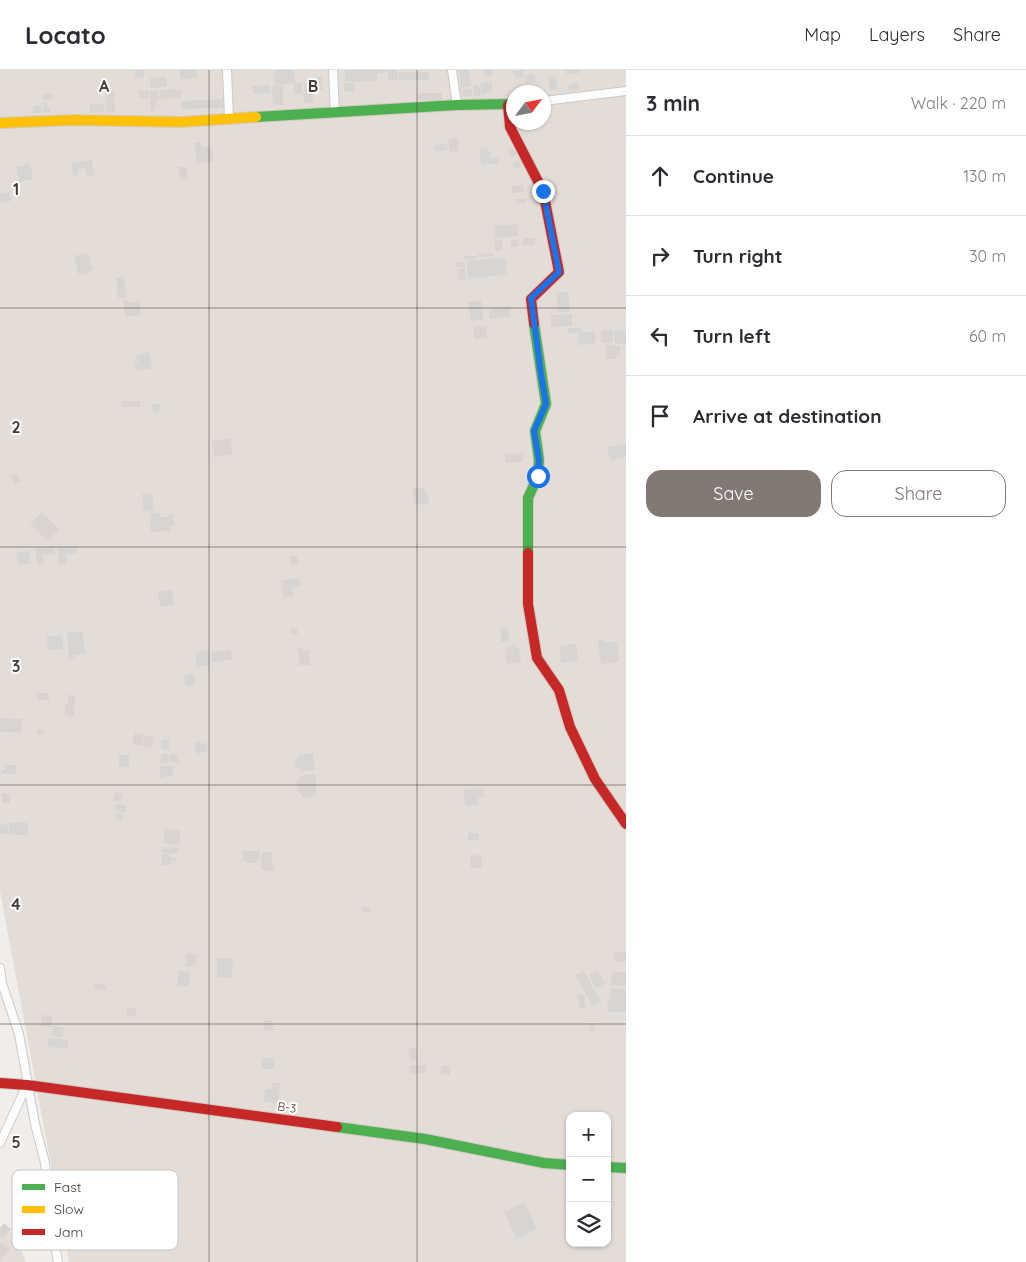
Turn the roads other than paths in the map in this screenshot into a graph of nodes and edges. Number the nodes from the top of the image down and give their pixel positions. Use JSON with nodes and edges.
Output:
{"nodes":[{"id":1,"x":227,"y":70,"type":"edge"},
{"id":2,"x":333,"y":70,"type":"edge"},
{"id":3,"x":452,"y":70,"type":"edge"},
{"id":4,"x":626,"y":91,"type":"edge"},
{"id":5,"x":551,"y":100,"type":"edge"},
{"id":6,"x":457,"y":105,"type":"junction"},
{"id":7,"x":506,"y":105,"type":"edge"},
{"id":8,"x":335,"y":112,"type":"junction"},
{"id":9,"x":229,"y":118,"type":"junction"},
{"id":10,"x":0,"y":123,"type":"edge"},
{"id":11,"x":512,"y":130,"type":"edge"},
{"id":12,"x":626,"y":824,"type":"edge"},
{"id":13,"x":0,"y":968,"type":"edge"},
{"id":14,"x":0,"y":1083,"type":"edge"},
{"id":15,"x":27,"y":1085,"type":"junction"},
{"id":16,"x":0,"y":1143,"type":"edge"},
{"id":17,"x":566,"y":1165,"type":"edge"},
{"id":18,"x":611,"y":1167,"type":"edge"},
{"id":19,"x":626,"y":1168,"type":"edge"},
{"id":20,"x":46,"y":1170,"type":"edge"}],
"edges":[{"from":1,"to":9,"type":"street"},
{"from":2,"to":8,"type":"street"},
{"from":3,"to":6,"type":"street"},
{"from":4,"to":5,"type":"street"},
{"from":6,"to":7,"type":"street"},
{"from":6,"to":8,"type":"street"},
{"from":8,"to":9,"type":"street"},
{"from":9,"to":10,"type":"street"},
{"from":11,"to":12,"type":"street"},
{"from":13,"to":15,"type":"street"},
{"from":14,"to":15,"type":"street","name":"B-3"},
{"from":15,"to":16,"type":"street"},
{"from":15,"to":17,"type":"street","name":"B-3"},
{"from":15,"to":20,"type":"street"},
{"from":18,"to":19,"type":"street"}]}
